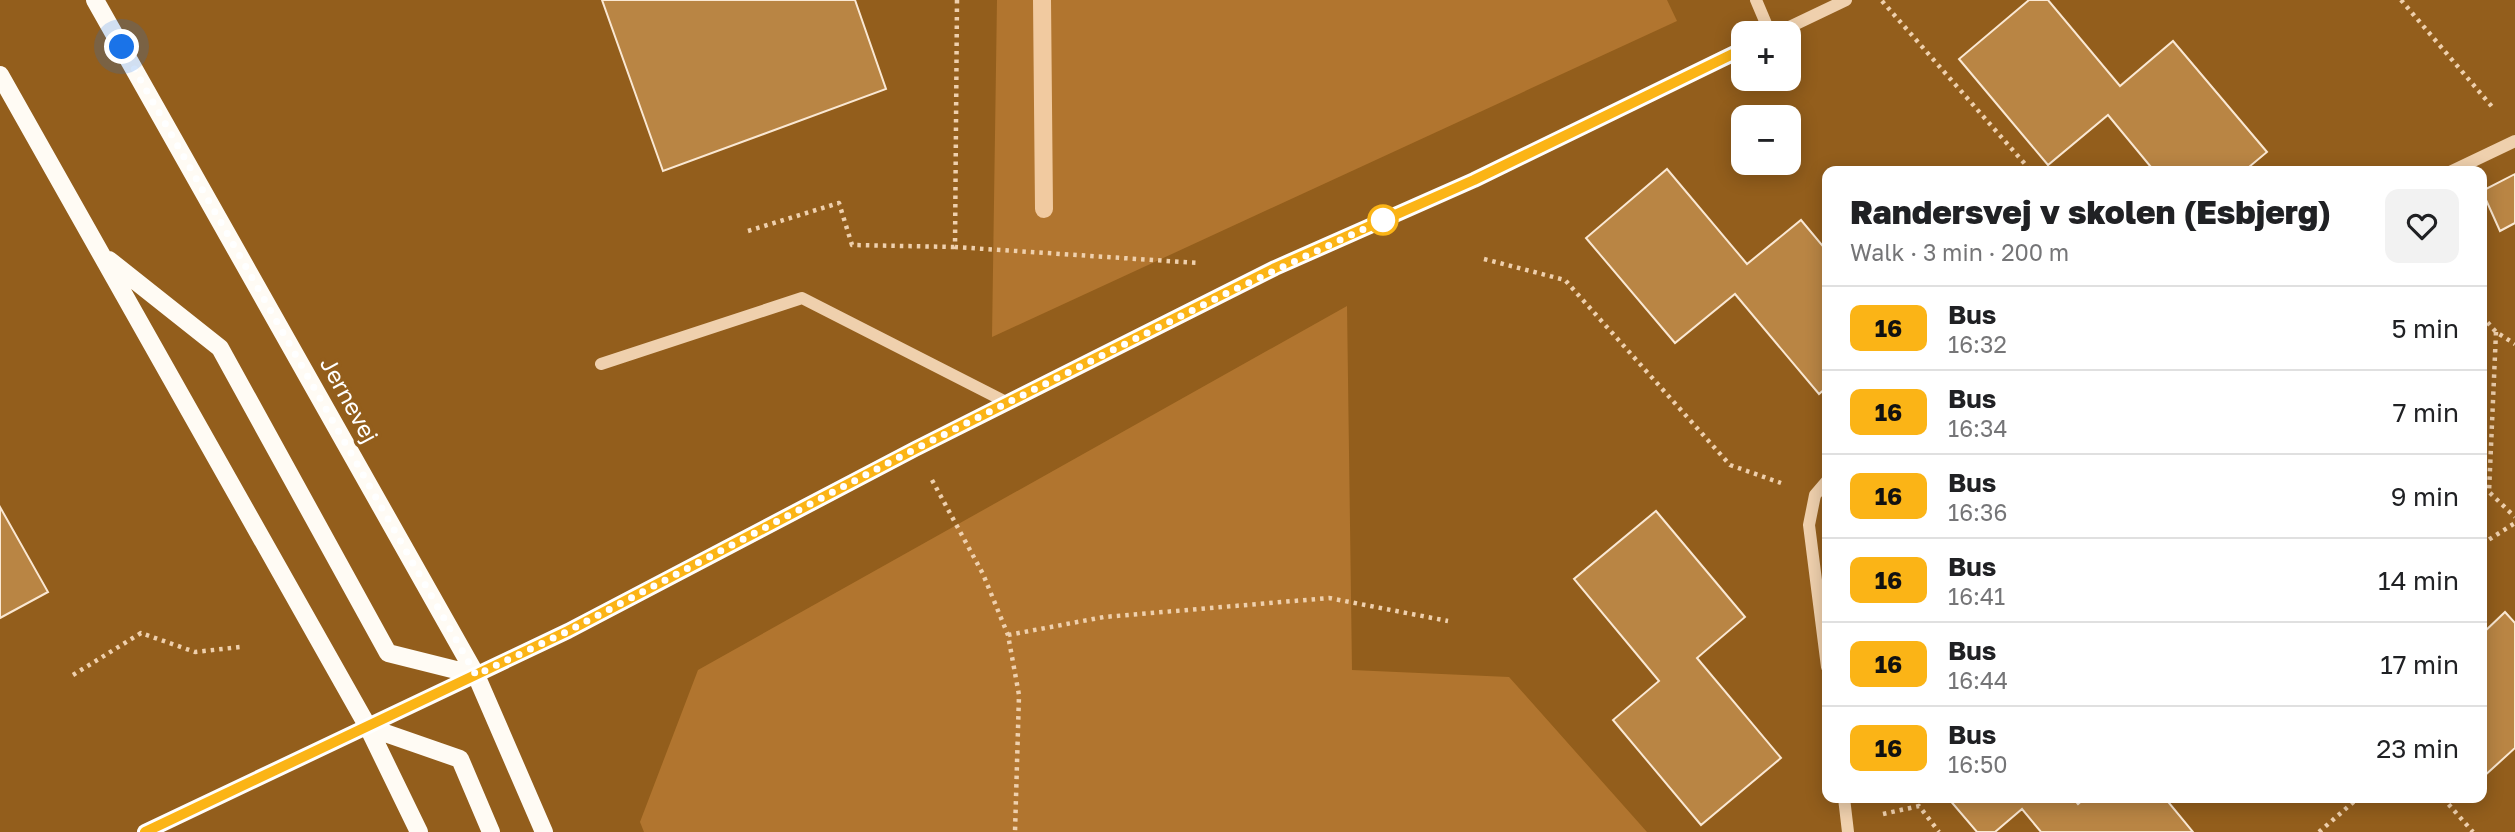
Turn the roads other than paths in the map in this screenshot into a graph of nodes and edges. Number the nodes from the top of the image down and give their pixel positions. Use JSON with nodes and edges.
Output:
{"nodes":[{"id":1,"x":95,"y":0,"type":"edge"},
{"id":2,"x":1756,"y":0,"type":"edge"},
{"id":3,"x":1846,"y":0,"type":"edge"},
{"id":4,"x":1765,"y":21,"type":"edge"},
{"id":5,"x":1801,"y":22,"type":"edge"},
{"id":6,"x":1731,"y":56,"type":"edge"},
{"id":7,"x":0,"y":75,"type":"edge"},
{"id":8,"x":2515,"y":141,"type":"edge"},
{"id":9,"x":2463,"y":166,"type":"edge"},
{"id":10,"x":100,"y":253,"type":"junction"},
{"id":11,"x":601,"y":364,"type":"dead end"},
{"id":12,"x":1008,"y":403,"type":"junction"},
{"id":13,"x":1822,"y":487,"type":"edge"},
{"id":14,"x":1822,"y":628,"type":"edge"},
{"id":15,"x":476,"y":675,"type":"junction"},
{"id":16,"x":368,"y":727,"type":"junction"},
{"id":17,"x":1844,"y":803,"type":"edge"},
{"id":18,"x":1847,"y":827,"type":"edge"},
{"id":19,"x":145,"y":832,"type":"edge"},
{"id":20,"x":419,"y":832,"type":"edge"},
{"id":21,"x":491,"y":832,"type":"edge"},
{"id":22,"x":544,"y":832,"type":"edge"}],
"edges":[{"from":1,"to":15,"type":"main road","name":"Jernevej"},
{"from":2,"to":4,"type":"street"},
{"from":3,"to":5,"type":"street"},
{"from":6,"to":12,"type":"street"},
{"from":7,"to":10,"type":"main road"},
{"from":8,"to":9,"type":"street"},
{"from":10,"to":15,"type":"main road"},
{"from":10,"to":16,"type":"main road"},
{"from":11,"to":12,"type":"street"},
{"from":12,"to":15,"type":"street"},
{"from":13,"to":14,"type":"street"},
{"from":15,"to":16,"type":"street"},
{"from":15,"to":22,"type":"main road","name":"Jernevej"},
{"from":16,"to":19,"type":"street"},
{"from":16,"to":20,"type":"main road"},
{"from":16,"to":21,"type":"main road"},
{"from":17,"to":18,"type":"street"}]}
